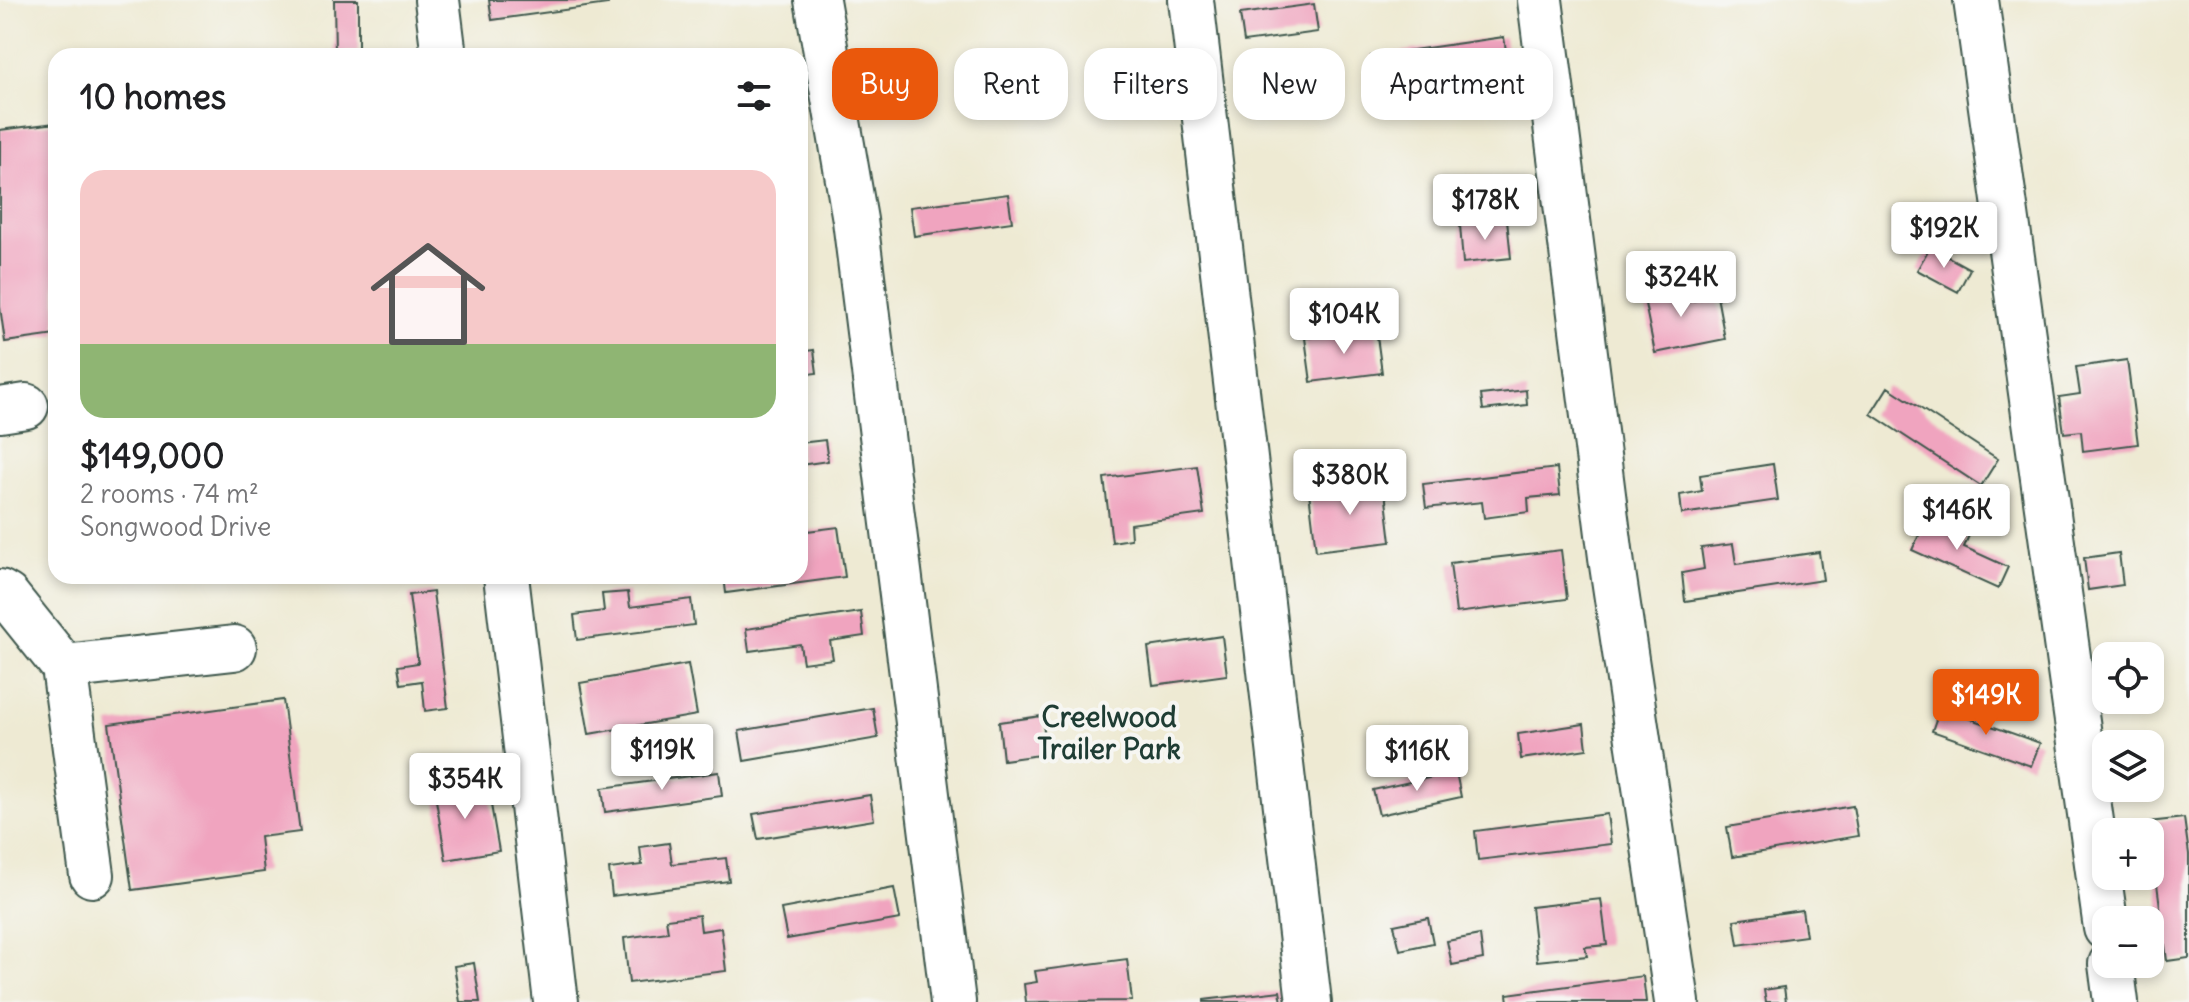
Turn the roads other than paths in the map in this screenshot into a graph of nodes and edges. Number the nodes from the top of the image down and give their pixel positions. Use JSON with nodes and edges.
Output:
{"nodes":[{"id":1,"x":437,"y":0,"type":"edge"},
{"id":2,"x":817,"y":0,"type":"edge"},
{"id":3,"x":1191,"y":0,"type":"edge"},
{"id":4,"x":1540,"y":0,"type":"edge"},
{"id":5,"x":1976,"y":0,"type":"edge"},
{"id":6,"x":443,"y":48,"type":"edge"},
{"id":7,"x":507,"y":584,"type":"edge"},
{"id":8,"x":0,"y":592,"type":"edge"},
{"id":9,"x":234,"y":648,"type":"dead end"},
{"id":10,"x":64,"y":667,"type":"junction"},
{"id":11,"x":92,"y":875,"type":"dead end"},
{"id":12,"x":2103,"y":906,"type":"edge"},
{"id":13,"x":2113,"y":978,"type":"edge"},
{"id":14,"x":556,"y":1002,"type":"edge"},
{"id":15,"x":953,"y":1002,"type":"edge"},
{"id":16,"x":1309,"y":1002,"type":"edge"},
{"id":17,"x":1677,"y":1002,"type":"edge"},
{"id":18,"x":2116,"y":1002,"type":"edge"}],
"edges":[{"from":1,"to":6,"type":"street"},
{"from":2,"to":15,"type":"street"},
{"from":3,"to":16,"type":"street"},
{"from":4,"to":17,"type":"street"},
{"from":5,"to":12,"type":"street"},
{"from":7,"to":14,"type":"street"},
{"from":8,"to":10,"type":"street"},
{"from":9,"to":10,"type":"street"},
{"from":10,"to":11,"type":"street"},
{"from":13,"to":18,"type":"street"}]}
